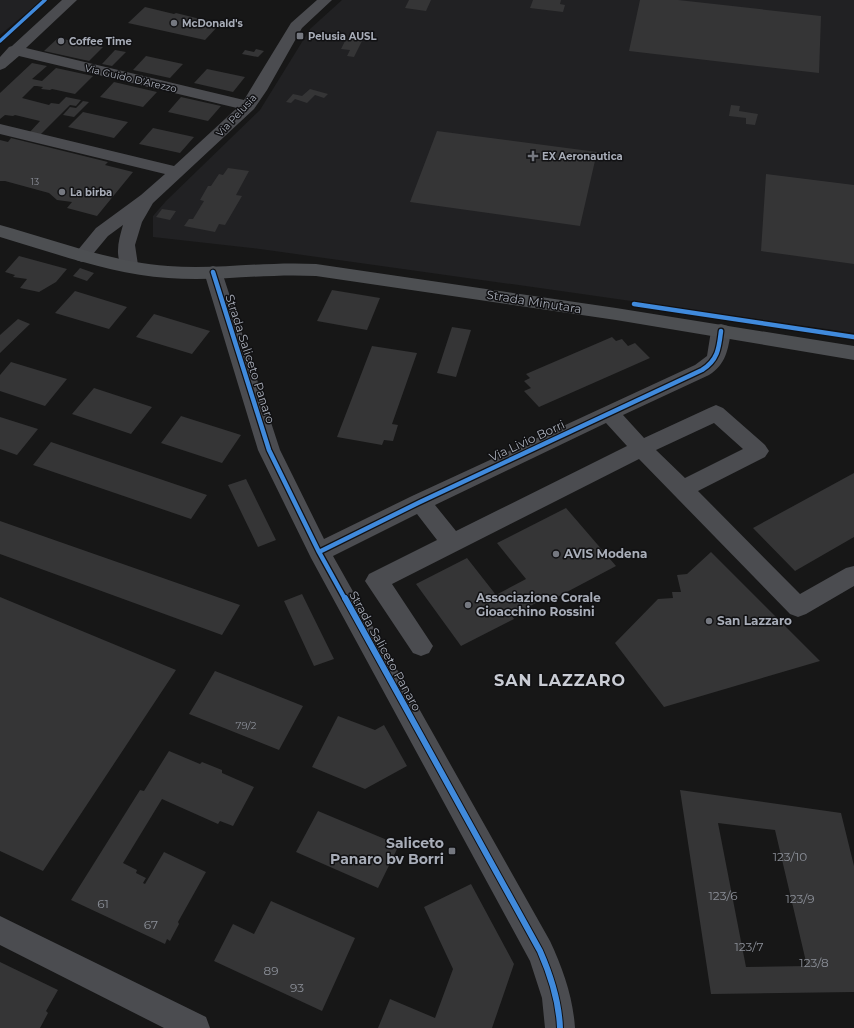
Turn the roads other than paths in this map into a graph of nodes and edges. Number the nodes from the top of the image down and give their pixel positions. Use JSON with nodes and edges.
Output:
{"nodes":[{"id":1,"x":70,"y":0,"type":"edge"},
{"id":2,"x":325,"y":0,"type":"edge"},
{"id":3,"x":14,"y":50,"type":"junction"},
{"id":4,"x":0,"y":65,"type":"edge"},
{"id":5,"x":248,"y":106,"type":"junction"},
{"id":6,"x":0,"y":129,"type":"edge"},
{"id":7,"x":178,"y":172,"type":"junction"},
{"id":8,"x":148,"y":199,"type":"junction"},
{"id":9,"x":0,"y":231,"type":"edge"},
{"id":10,"x":82,"y":256,"type":"junction"},
{"id":11,"x":129,"y":265,"type":"junction"},
{"id":12,"x":212,"y":272,"type":"junction"},
{"id":13,"x":721,"y":331,"type":"junction"},
{"id":14,"x":854,"y":353,"type":"edge"},
{"id":15,"x":609,"y":413,"type":"junction"},
{"id":16,"x":641,"y":448,"type":"junction"},
{"id":17,"x":683,"y":489,"type":"junction"},
{"id":18,"x":420,"y":502,"type":"junction"},
{"id":19,"x":452,"y":544,"type":"junction"},
{"id":20,"x":319,"y":552,"type":"junction"},
{"id":21,"x":854,"y":575,"type":"edge"},
{"id":22,"x":421,"y":646,"type":"dead end"},
{"id":23,"x":0,"y":930,"type":"edge"},
{"id":24,"x":195,"y":1028,"type":"edge"},
{"id":25,"x":560,"y":1028,"type":"edge"}],
"edges":[{"from":1,"to":3,"type":"street"},
{"from":2,"to":5,"type":"street","name":"Via Pelusia"},
{"from":3,"to":4,"type":"street"},
{"from":3,"to":5,"type":"street","name":"Via Guido D'Arezzo"},
{"from":5,"to":7,"type":"street","name":"Via Pelusia"},
{"from":6,"to":7,"type":"street"},
{"from":7,"to":8,"type":"street","name":"Via Pelusia"},
{"from":8,"to":10,"type":"street","name":"Via Pelusia"},
{"from":8,"to":11,"type":"street","name":"Via Pelusia"},
{"from":9,"to":10,"type":"main road"},
{"from":10,"to":11,"type":"main road"},
{"from":11,"to":12,"type":"main road"},
{"from":12,"to":13,"type":"main road","name":"Strada Minutara"},
{"from":12,"to":20,"type":"street","name":"Strada Saliceto Panaro"},
{"from":13,"to":14,"type":"main road","name":"Strada Minutara"},
{"from":13,"to":15,"type":"street","name":"Via Livio Borri"},
{"from":15,"to":16,"type":"street"},
{"from":15,"to":18,"type":"street","name":"Via Livio Borri"},
{"from":16,"to":17,"type":"street"},
{"from":16,"to":17,"type":"street"},
{"from":16,"to":19,"type":"street"},
{"from":17,"to":21,"type":"street"},
{"from":18,"to":19,"type":"street"},
{"from":18,"to":20,"type":"street","name":"Via Livio Borri"},
{"from":19,"to":22,"type":"street"},
{"from":20,"to":25,"type":"street","name":"Strada Saliceto Panaro"},
{"from":23,"to":24,"type":"street"}]}
